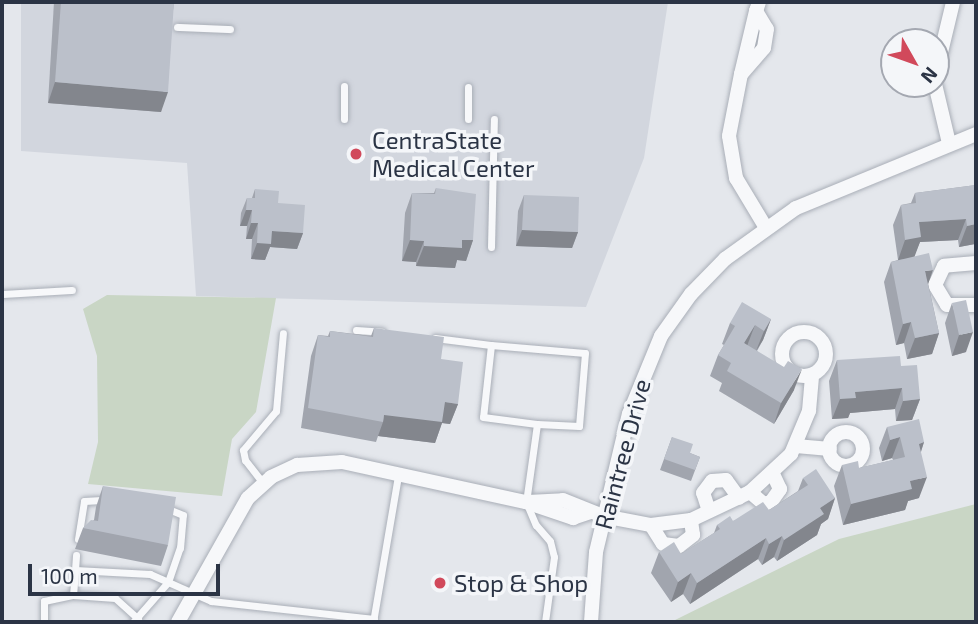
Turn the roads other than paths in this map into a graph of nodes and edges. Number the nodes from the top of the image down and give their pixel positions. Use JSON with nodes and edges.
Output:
{"nodes":[{"id":1,"x":953,"y":2,"type":"edge"},
{"id":2,"x":758,"y":6,"type":"edge"},
{"id":3,"x":177,"y":27,"type":"dead end"},
{"id":4,"x":947,"y":28,"type":"edge"},
{"id":5,"x":230,"y":29,"type":"dead end"},
{"id":6,"x":344,"y":86,"type":"dead end"},
{"id":7,"x":468,"y":87,"type":"dead end"},
{"id":8,"x":938,"y":98,"type":"edge"},
{"id":9,"x":344,"y":119,"type":"dead end"},
{"id":10,"x":468,"y":119,"type":"dead end"},
{"id":11,"x":494,"y":119,"type":"dead end"},
{"id":12,"x":976,"y":134,"type":"edge"},
{"id":13,"x":949,"y":143,"type":"junction"},
{"id":14,"x":766,"y":228,"type":"junction"},
{"id":15,"x":491,"y":247,"type":"dead end"},
{"id":16,"x":976,"y":263,"type":"edge"},
{"id":17,"x":72,"y":290,"type":"dead end"},
{"id":18,"x":2,"y":294,"type":"edge"},
{"id":19,"x":976,"y":305,"type":"edge"},
{"id":20,"x":356,"y":330,"type":"dead end"},
{"id":21,"x":283,"y":333,"type":"dead end"},
{"id":22,"x":397,"y":334,"type":"edge"},
{"id":23,"x":424,"y":337,"type":"edge"},
{"id":24,"x":491,"y":345,"type":"junction"},
{"id":25,"x":812,"y":376,"type":"dead end"},
{"id":26,"x":537,"y":424,"type":"junction"},
{"id":27,"x":796,"y":446,"type":"junction"},
{"id":28,"x":830,"y":449,"type":"dead end"},
{"id":29,"x":398,"y":474,"type":"junction"},
{"id":30,"x":263,"y":483,"type":"junction"},
{"id":31,"x":745,"y":495,"type":"junction"},
{"id":32,"x":115,"y":502,"type":"edge"},
{"id":33,"x":526,"y":502,"type":"junction"},
{"id":34,"x":153,"y":506,"type":"edge"},
{"id":35,"x":709,"y":512,"type":"junction"},
{"id":36,"x":596,"y":514,"type":"junction"},
{"id":37,"x":691,"y":520,"type":"junction"},
{"id":38,"x":651,"y":526,"type":"junction"},
{"id":39,"x":78,"y":539,"type":"dead end"},
{"id":40,"x":76,"y":555,"type":"dead end"},
{"id":41,"x":75,"y":570,"type":"junction"},
{"id":42,"x":168,"y":582,"type":"junction"},
{"id":43,"x":73,"y":595,"type":"junction"},
{"id":44,"x":194,"y":596,"type":"junction"},
{"id":45,"x":135,"y":621,"type":"edge"},
{"id":46,"x":374,"y":621,"type":"edge"},
{"id":47,"x":44,"y":622,"type":"edge"},
{"id":48,"x":178,"y":622,"type":"edge"},
{"id":49,"x":545,"y":622,"type":"edge"},
{"id":50,"x":591,"y":622,"type":"edge"}],
"edges":[{"from":1,"to":4,"type":"street"},
{"from":2,"to":14,"type":"street"},
{"from":3,"to":5,"type":"lane"},
{"from":6,"to":9,"type":"lane"},
{"from":7,"to":10,"type":"lane"},
{"from":8,"to":13,"type":"street"},
{"from":11,"to":15,"type":"lane"},
{"from":12,"to":13,"type":"street","name":"Raintree Drive"},
{"from":13,"to":14,"type":"street","name":"Raintree Drive"},
{"from":14,"to":36,"type":"street","name":"Raintree Drive"},
{"from":16,"to":19,"type":"street"},
{"from":17,"to":18,"type":"lane"},
{"from":20,"to":22,"type":"lane"},
{"from":21,"to":30,"type":"lane"},
{"from":23,"to":24,"type":"lane"},
{"from":24,"to":26,"type":"lane"},
{"from":24,"to":26,"type":"lane"},
{"from":25,"to":27,"type":"street"},
{"from":26,"to":33,"type":"lane"},
{"from":27,"to":28,"type":"street"},
{"from":27,"to":31,"type":"street"},
{"from":29,"to":30,"type":"street"},
{"from":29,"to":33,"type":"street"},
{"from":29,"to":46,"type":"lane"},
{"from":30,"to":44,"type":"street"},
{"from":31,"to":35,"type":"street"},
{"from":31,"to":35,"type":"street"},
{"from":32,"to":39,"type":"lane"},
{"from":33,"to":36,"type":"street"},
{"from":33,"to":49,"type":"lane"},
{"from":34,"to":42,"type":"lane"},
{"from":35,"to":37,"type":"street"},
{"from":36,"to":38,"type":"street"},
{"from":36,"to":50,"type":"street","name":"Raintree Drive"},
{"from":37,"to":38,"type":"street"},
{"from":37,"to":38,"type":"street"},
{"from":40,"to":41,"type":"lane"},
{"from":41,"to":42,"type":"lane"},
{"from":41,"to":43,"type":"lane"},
{"from":42,"to":44,"type":"lane"},
{"from":42,"to":45,"type":"lane"},
{"from":43,"to":45,"type":"lane"},
{"from":43,"to":47,"type":"lane"},
{"from":44,"to":46,"type":"lane"},
{"from":44,"to":48,"type":"street"}]}
